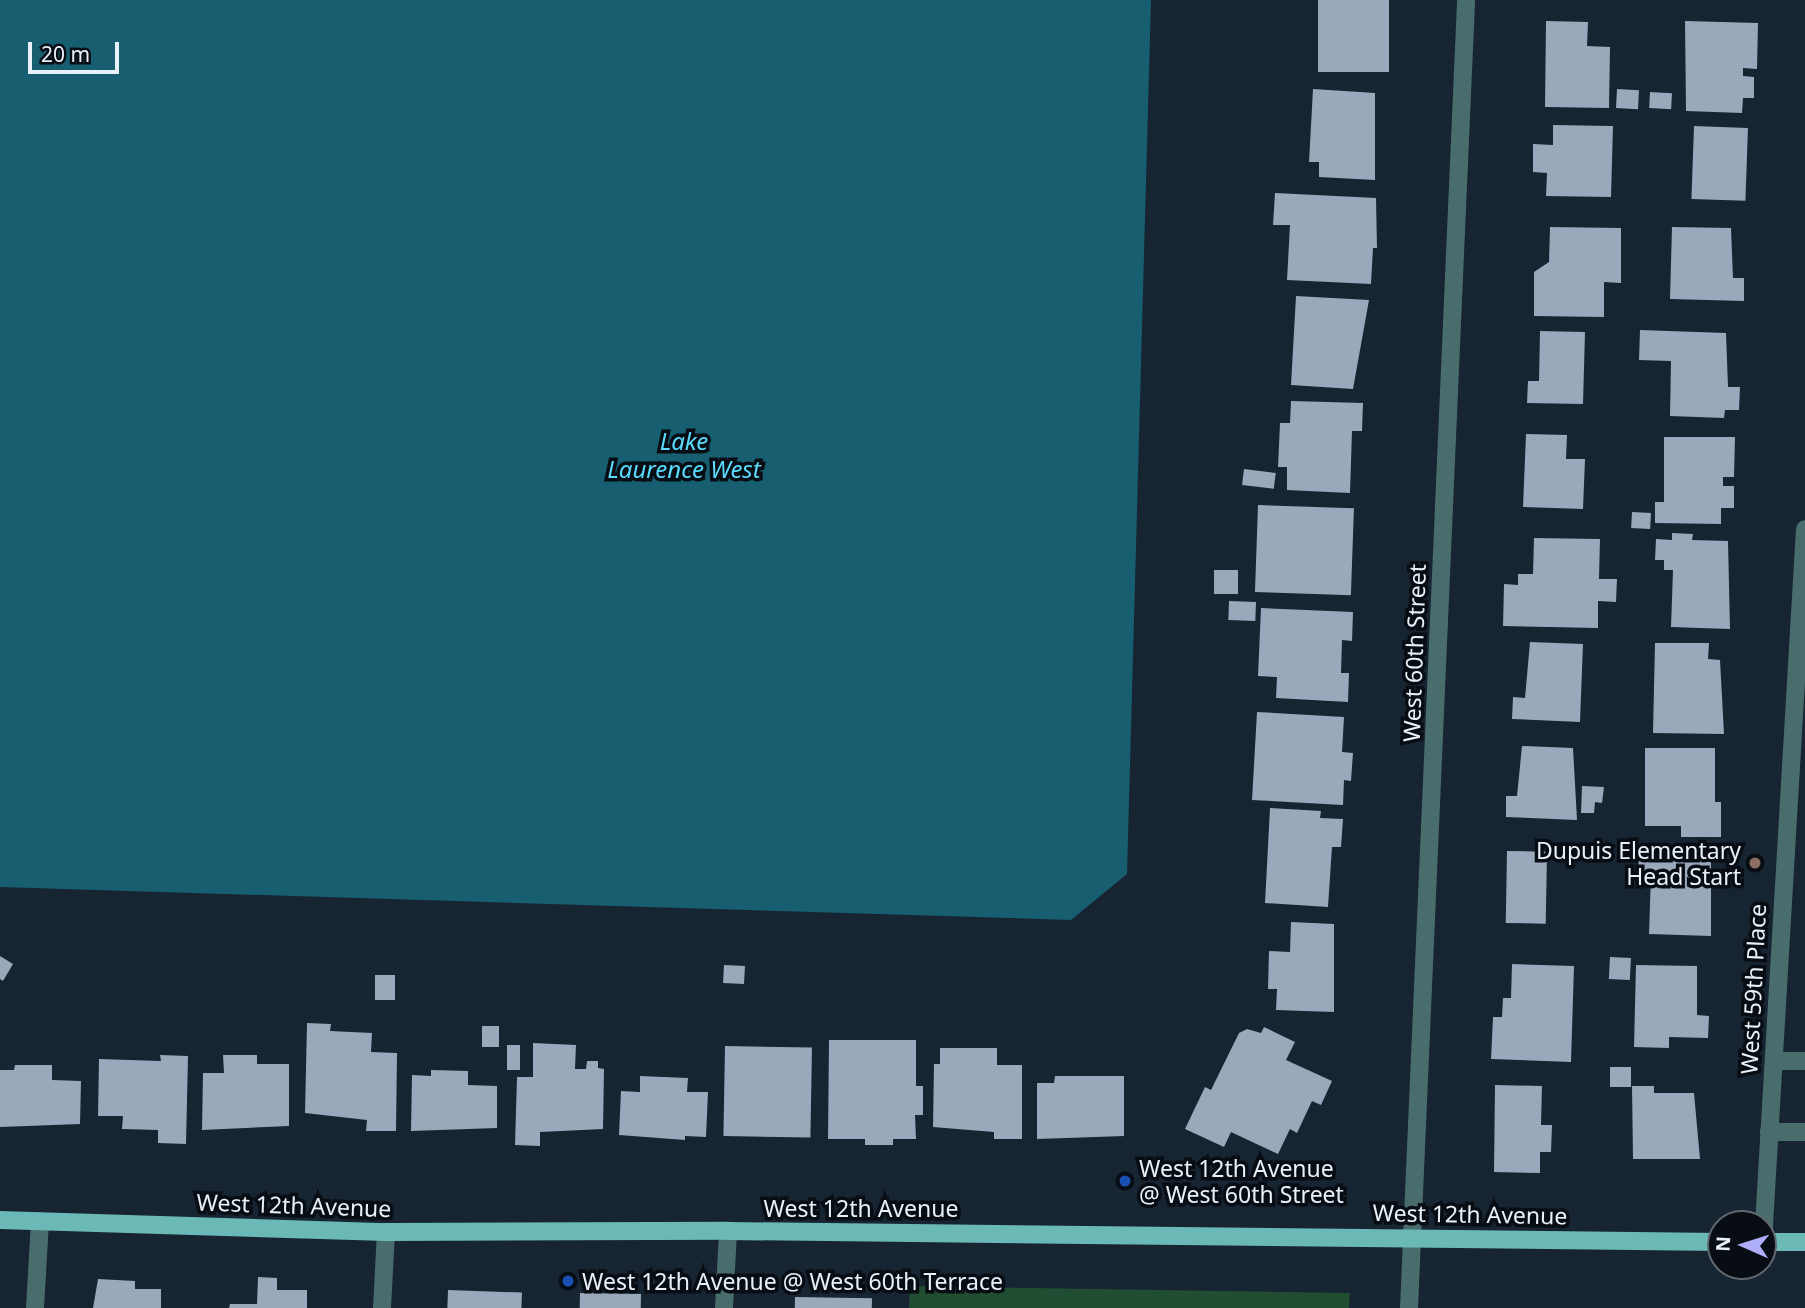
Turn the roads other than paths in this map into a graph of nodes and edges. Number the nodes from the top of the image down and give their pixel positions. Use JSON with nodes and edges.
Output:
{"nodes":[{"id":1,"x":1466,"y":0,"type":"edge"},
{"id":2,"x":1805,"y":528,"type":"edge"},
{"id":3,"x":1773,"y":1061,"type":"junction"},
{"id":4,"x":1805,"y":1061,"type":"edge"},
{"id":5,"x":1769,"y":1132,"type":"junction"},
{"id":6,"x":1805,"y":1132,"type":"edge"},
{"id":7,"x":1765,"y":1210,"type":"edge"},
{"id":8,"x":0,"y":1220,"type":"edge"},
{"id":9,"x":40,"y":1221,"type":"junction"},
{"id":10,"x":728,"y":1231,"type":"junction"},
{"id":11,"x":386,"y":1233,"type":"junction"},
{"id":12,"x":1413,"y":1237,"type":"junction"},
{"id":13,"x":1707,"y":1242,"type":"edge"},
{"id":14,"x":1777,"y":1242,"type":"edge"},
{"id":15,"x":1805,"y":1242,"type":"edge"},
{"id":16,"x":35,"y":1308,"type":"edge"},
{"id":17,"x":382,"y":1308,"type":"edge"},
{"id":18,"x":724,"y":1308,"type":"edge"},
{"id":19,"x":1409,"y":1308,"type":"edge"}],
"edges":[{"from":1,"to":12,"type":"street","name":"West 60th Street"},
{"from":2,"to":3,"type":"street","name":"West 59th Place"},
{"from":3,"to":4,"type":"street"},
{"from":3,"to":5,"type":"street","name":"West 59th Place"},
{"from":5,"to":6,"type":"street"},
{"from":5,"to":7,"type":"street","name":"West 59th Place"},
{"from":8,"to":9,"type":"main road","name":"West 12th Avenue"},
{"from":9,"to":11,"type":"main road","name":"West 12th Avenue"},
{"from":9,"to":16,"type":"street"},
{"from":10,"to":11,"type":"main road","name":"West 12th Avenue"},
{"from":10,"to":12,"type":"main road","name":"West 12th Avenue"},
{"from":10,"to":18,"type":"street"},
{"from":11,"to":17,"type":"street"},
{"from":12,"to":13,"type":"main road","name":"West 12th Avenue"},
{"from":12,"to":19,"type":"street","name":"West 60th Street"},
{"from":14,"to":15,"type":"main road"}]}
